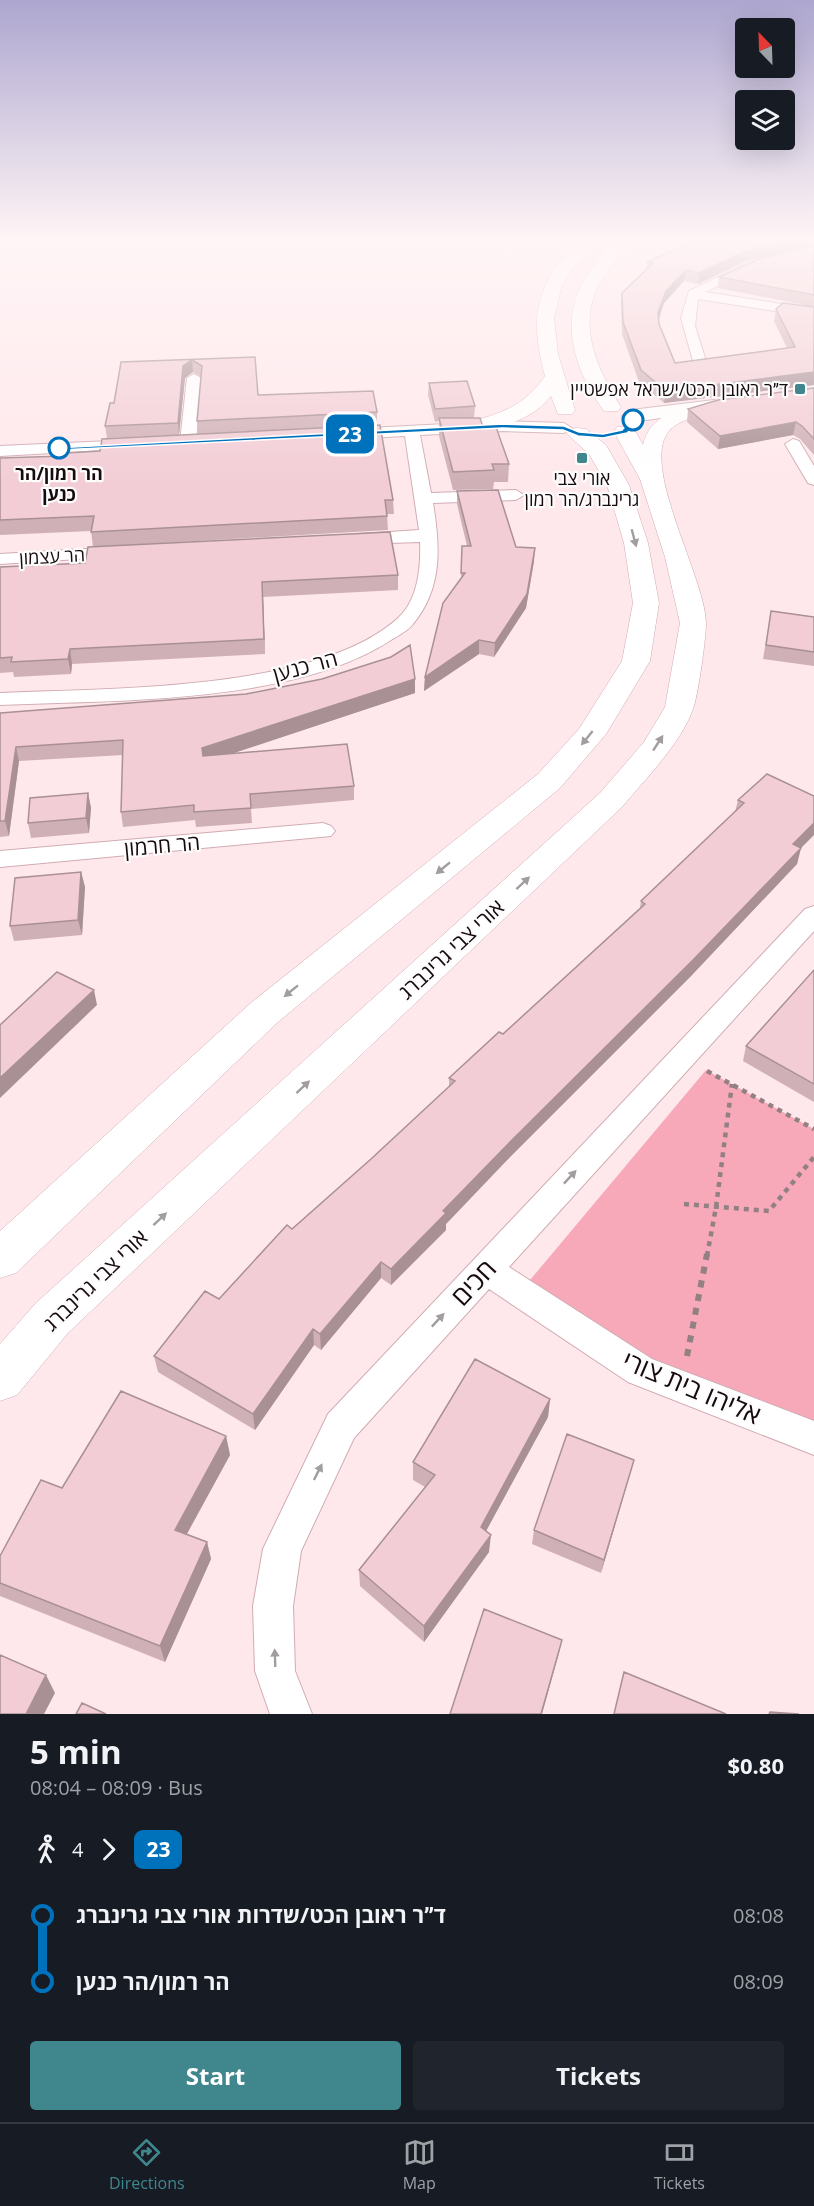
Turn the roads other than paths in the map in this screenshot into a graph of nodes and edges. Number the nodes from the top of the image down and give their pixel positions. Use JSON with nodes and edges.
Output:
{"nodes":[{"id":1,"x":544,"y":320,"type":"edge"},
{"id":2,"x":580,"y":320,"type":"edge"},
{"id":3,"x":688,"y":320,"type":"edge"},
{"id":4,"x":698,"y":358,"type":"edge"},
{"id":5,"x":554,"y":377,"type":"junction"},
{"id":6,"x":194,"y":378,"type":"edge"},
{"id":7,"x":730,"y":404,"type":"edge"},
{"id":8,"x":708,"y":407,"type":"junction"},
{"id":9,"x":589,"y":417,"type":"junction"},
{"id":10,"x":473,"y":427,"type":"junction"},
{"id":11,"x":412,"y":430,"type":"junction"},
{"id":12,"x":329,"y":435,"type":"edge"},
{"id":13,"x":188,"y":442,"type":"edge"},
{"id":14,"x":152,"y":444,"type":"edge"},
{"id":15,"x":793,"y":444,"type":"dead end"},
{"id":16,"x":0,"y":451,"type":"edge"},
{"id":17,"x":651,"y":479,"type":"junction"},
{"id":18,"x":814,"y":480,"type":"edge"},
{"id":19,"x":516,"y":495,"type":"dead end"},
{"id":20,"x":422,"y":498,"type":"junction"},
{"id":21,"x":428,"y":536,"type":"junction"},
{"id":22,"x":345,"y":540,"type":"edge"},
{"id":23,"x":143,"y":551,"type":"edge"},
{"id":24,"x":0,"y":559,"type":"edge"},
{"id":25,"x":0,"y":699,"type":"edge"},
{"id":26,"x":323,"y":831,"type":"dead end"},
{"id":27,"x":0,"y":859,"type":"edge"},
{"id":28,"x":814,"y":915,"type":"edge"},
{"id":29,"x":0,"y":1259,"type":"edge"},
{"id":30,"x":485,"y":1269,"type":"junction"},
{"id":31,"x":0,"y":1379,"type":"edge"},
{"id":32,"x":814,"y":1438,"type":"edge"},
{"id":33,"x":291,"y":1714,"type":"edge"}],
"edges":[{"from":1,"to":5,"type":"main road","name":"אורי צבי גרינברג"},
{"from":2,"to":9,"type":"main road","name":"אורי צבי גרינברג"},
{"from":3,"to":4,"type":"street"},
{"from":5,"to":9,"type":"main road","name":"אורי צבי גרינברג"},
{"from":5,"to":10,"type":"main road"},
{"from":6,"to":13,"type":"street"},
{"from":7,"to":8,"type":"street"},
{"from":8,"to":9,"type":"street"},
{"from":8,"to":17,"type":"main road"},
{"from":9,"to":10,"type":"street"},
{"from":9,"to":17,"type":"main road","name":"אורי צבי גרינברג"},
{"from":9,"to":29,"type":"main road","name":"אורי צבי גרינברג","one_way":true},
{"from":10,"to":11,"type":"street"},
{"from":11,"to":12,"type":"street"},
{"from":11,"to":20,"type":"street","name":"הר כנען"},
{"from":14,"to":16,"type":"street"},
{"from":15,"to":18,"type":"street"},
{"from":31,"to":17,"type":"main road","name":"אורי צבי גרינברג","one_way":true},
{"from":19,"to":20,"type":"street"},
{"from":20,"to":21,"type":"street","name":"הר כנען"},
{"from":21,"to":22,"type":"street"},
{"from":21,"to":25,"type":"street","name":"הר כנען"},
{"from":23,"to":24,"type":"street","name":"הר עצמון"},
{"from":26,"to":27,"type":"street","name":"הר חרמון"},
{"from":30,"to":28,"type":"street","name":"חכים","one_way":true},
{"from":30,"to":32,"type":"street","name":"אליהו בית צורי"},
{"from":33,"to":30,"type":"street","name":"חכים","one_way":true}]}
